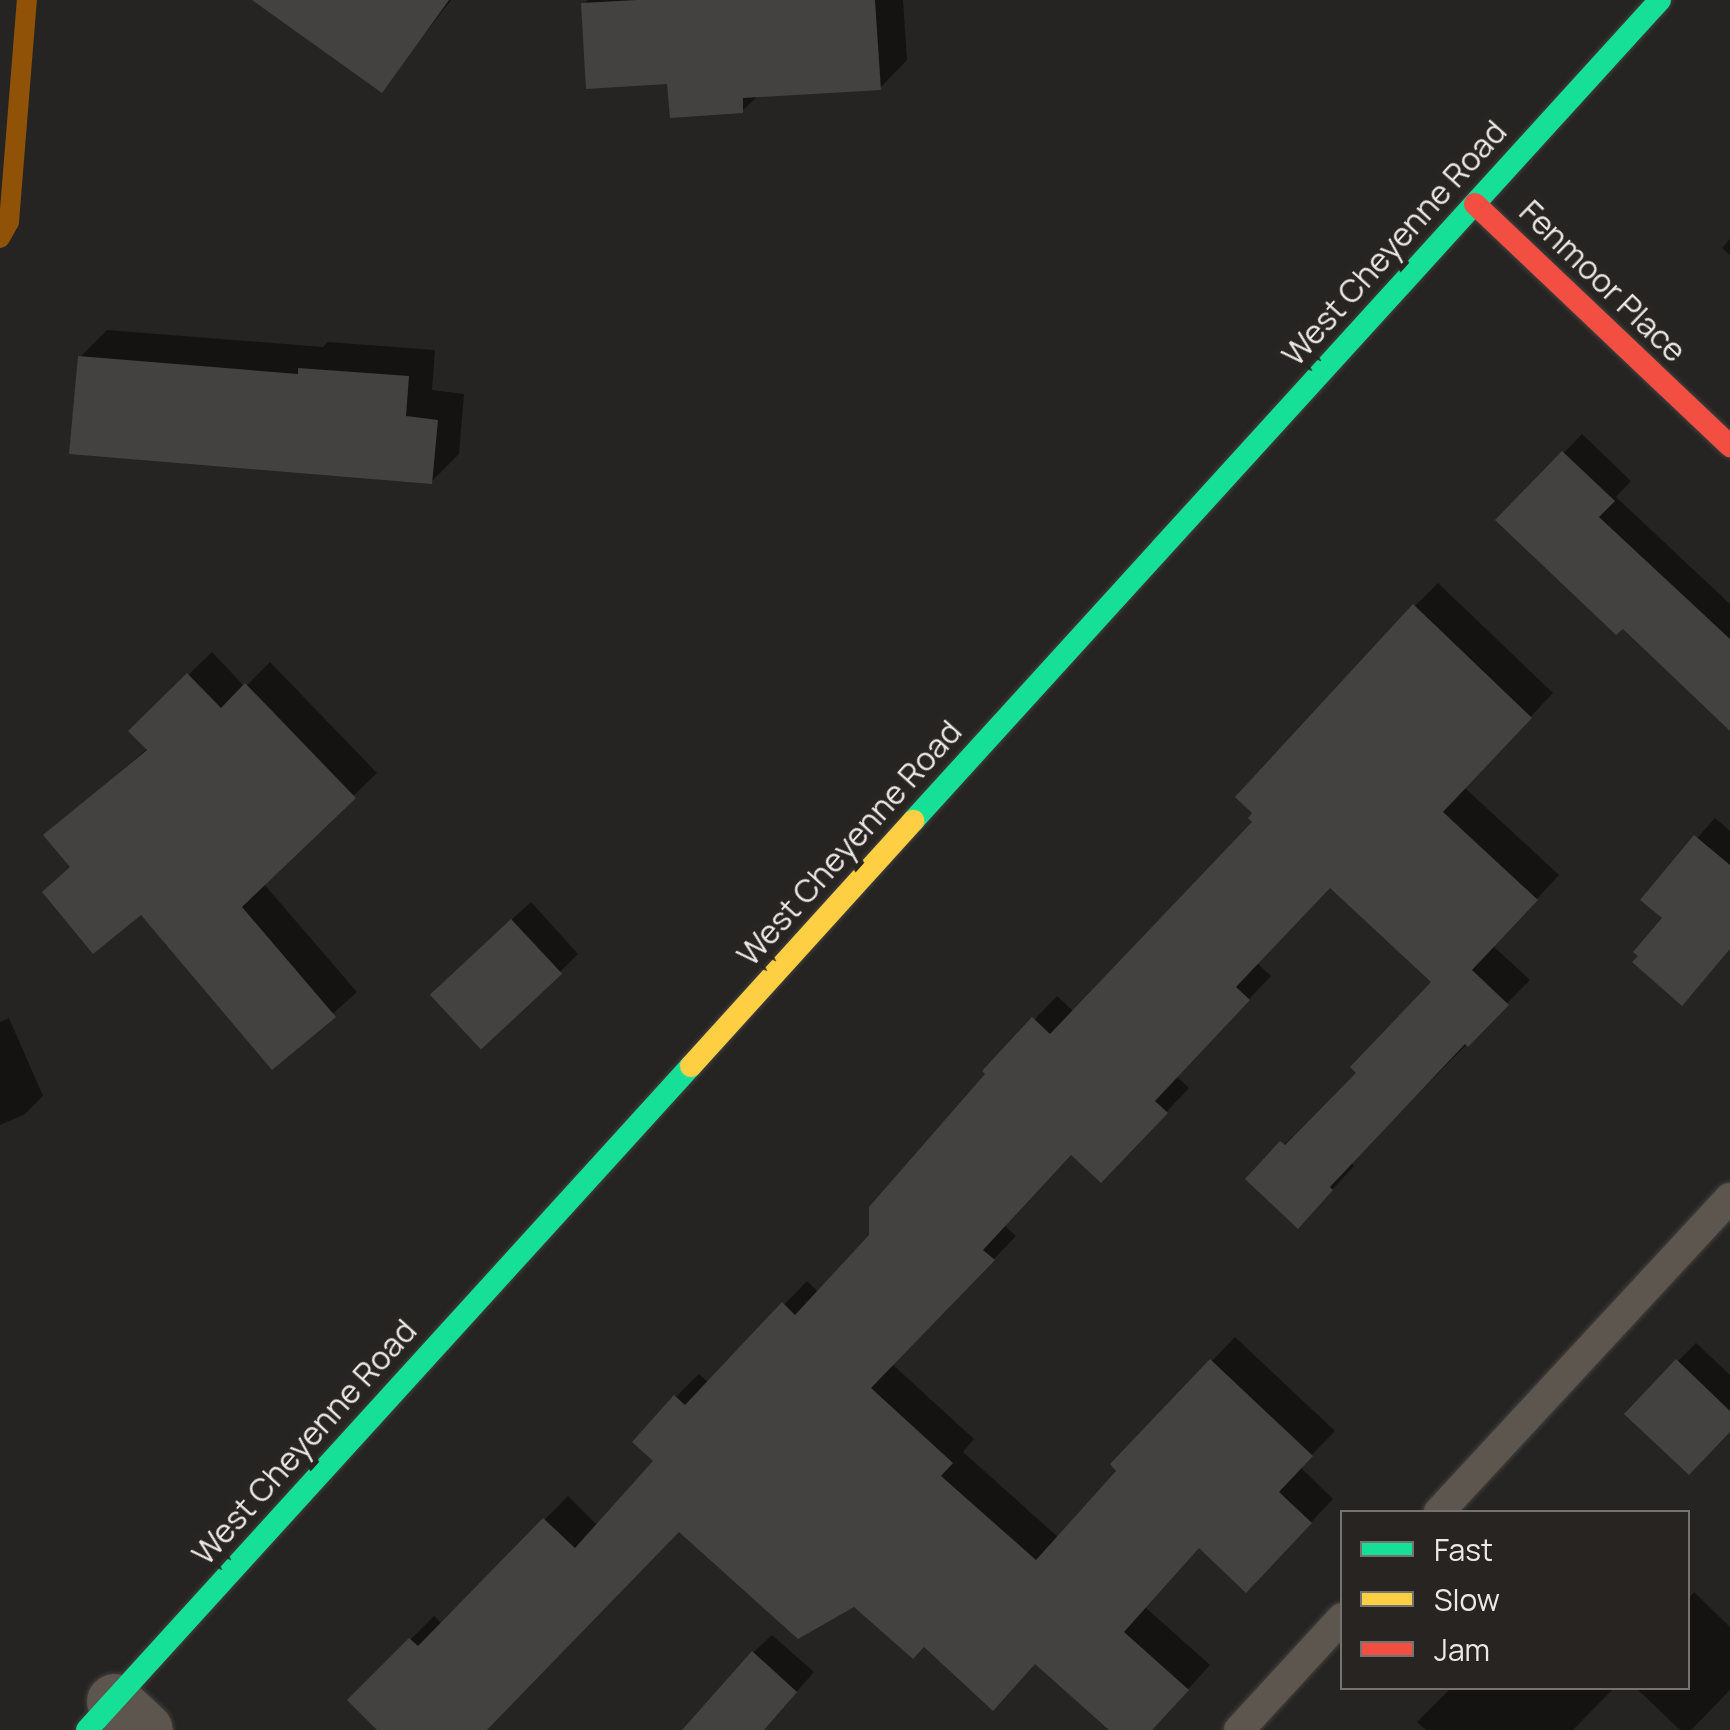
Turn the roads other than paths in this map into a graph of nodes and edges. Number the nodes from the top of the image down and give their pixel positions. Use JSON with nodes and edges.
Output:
{"nodes":[{"id":1,"x":1660,"y":0,"type":"edge"},
{"id":2,"x":1474,"y":204,"type":"junction"},
{"id":3,"x":1730,"y":446,"type":"edge"},
{"id":4,"x":1730,"y":1198,"type":"edge"},
{"id":5,"x":1442,"y":1510,"type":"edge"},
{"id":6,"x":1340,"y":1620,"type":"edge"},
{"id":7,"x":115,"y":1720,"type":"edge"},
{"id":8,"x":1239,"y":1730,"type":"edge"}],
"edges":[{"from":1,"to":2,"type":"main road","name":"West Cheyenne Road"},
{"from":2,"to":3,"type":"main road","name":"Fenmoor Place"},
{"from":2,"to":7,"type":"main road","name":"West Cheyenne Road"},
{"from":4,"to":5,"type":"lane"},
{"from":6,"to":8,"type":"lane"}]}
